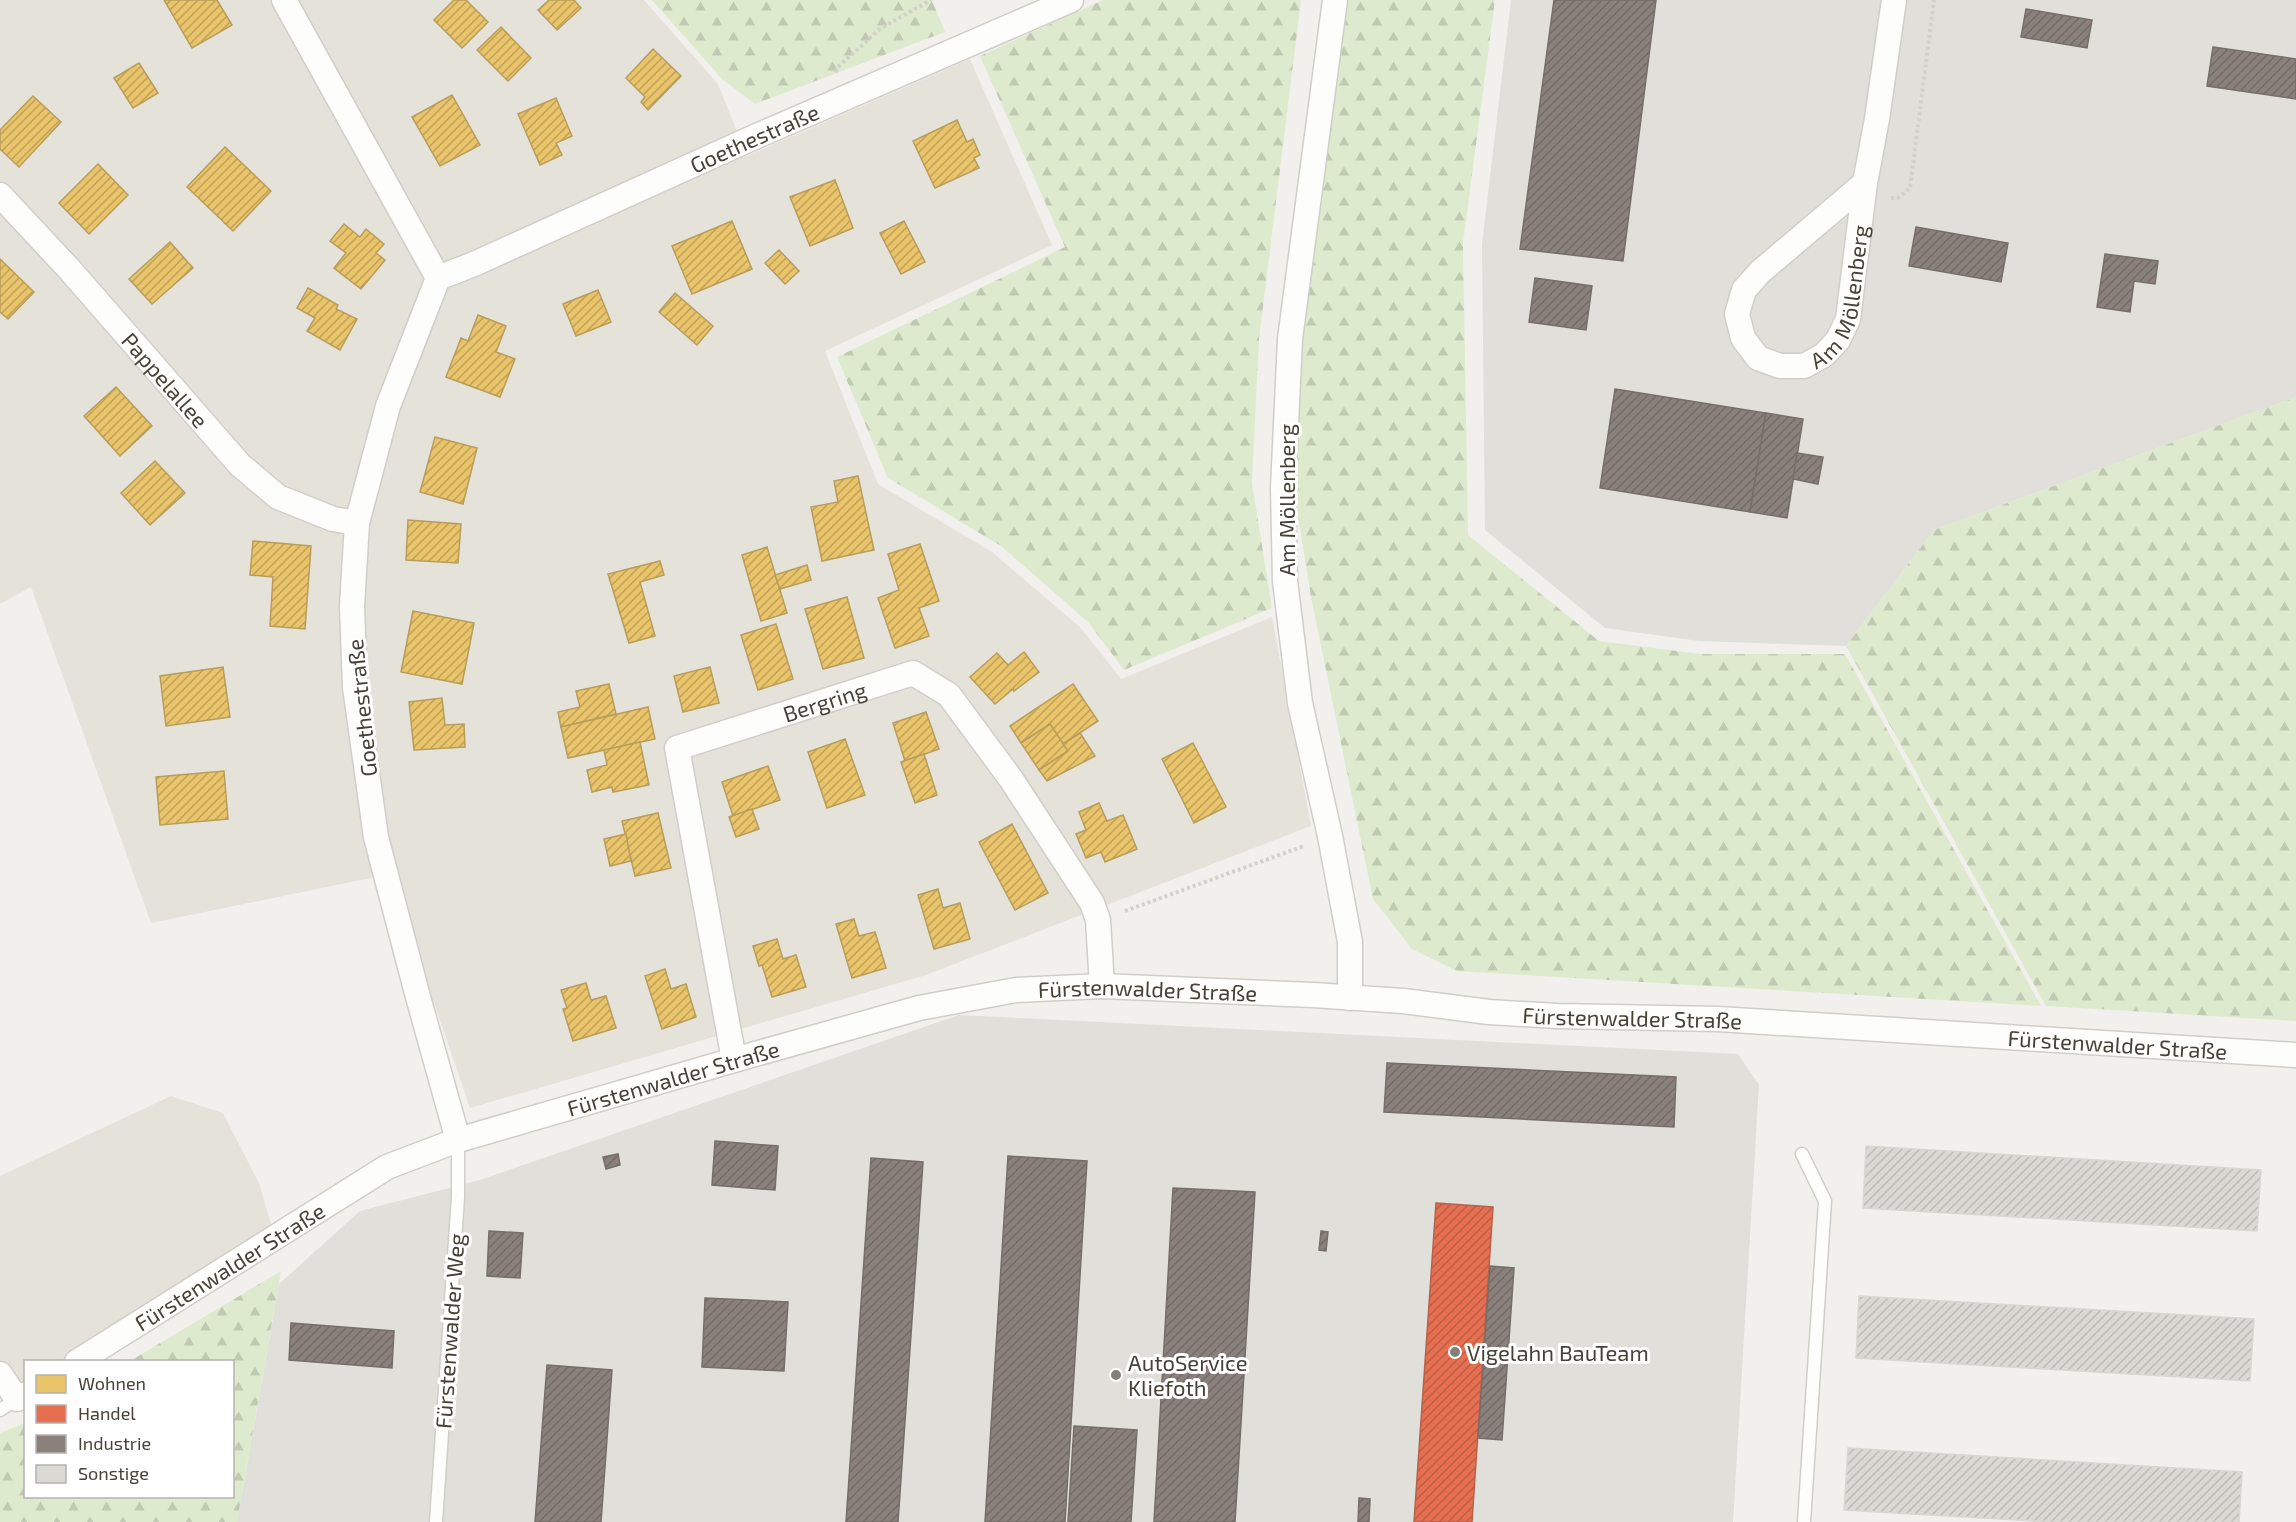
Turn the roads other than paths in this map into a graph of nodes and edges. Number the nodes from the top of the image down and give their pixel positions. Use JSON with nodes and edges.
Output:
{"nodes":[{"id":1,"x":284,"y":0,"type":"edge"},
{"id":2,"x":1071,"y":0,"type":"edge"},
{"id":3,"x":1335,"y":0,"type":"edge"},
{"id":4,"x":1894,"y":0,"type":"edge"},
{"id":5,"x":1865,"y":190,"type":"junction"},
{"id":6,"x":0,"y":195,"type":"edge"},
{"id":7,"x":438,"y":278,"type":"junction"},
{"id":8,"x":357,"y":524,"type":"junction"},
{"id":9,"x":1102,"y":986,"type":"junction"},
{"id":10,"x":1350,"y":998,"type":"junction"},
{"id":11,"x":2296,"y":1055,"type":"edge"},
{"id":12,"x":734,"y":1060,"type":"junction"},
{"id":13,"x":458,"y":1140,"type":"junction"},
{"id":14,"x":1802,"y":1154,"type":"dead end"},
{"id":15,"x":80,"y":1360,"type":"edge"},
{"id":16,"x":0,"y":1374,"type":"edge"},
{"id":17,"x":14,"y":1401,"type":"edge"},
{"id":18,"x":436,"y":1522,"type":"edge"},
{"id":19,"x":1804,"y":1522,"type":"edge"}],
"edges":[{"from":1,"to":7,"type":"street"},
{"from":2,"to":7,"type":"street","name":"Goethestraße"},
{"from":3,"to":10,"type":"street","name":"Am Möllenberg"},
{"from":4,"to":5,"type":"street","name":"Am Möllenberg"},
{"from":5,"to":5,"type":"street","name":"Am Möllenberg"},
{"from":6,"to":8,"type":"street","name":"Pappelallee"},
{"from":7,"to":8,"type":"street","name":"Goethestraße"},
{"from":8,"to":13,"type":"street","name":"Goethestraße"},
{"from":9,"to":10,"type":"street","name":"Fürstenwalder Straße"},
{"from":9,"to":12,"type":"street","name":"Fürstenwalder Straße"},
{"from":9,"to":12,"type":"street","name":"Bergring"},
{"from":10,"to":11,"type":"street","name":"Fürstenwalder Straße"},
{"from":12,"to":13,"type":"street","name":"Fürstenwalder Straße"},
{"from":13,"to":15,"type":"street","name":"Fürstenwalder Straße"},
{"from":13,"to":18,"type":"lane","name":"Fürstenwalder Weg"},
{"from":14,"to":19,"type":"lane"},
{"from":16,"to":17,"type":"street"}]}
